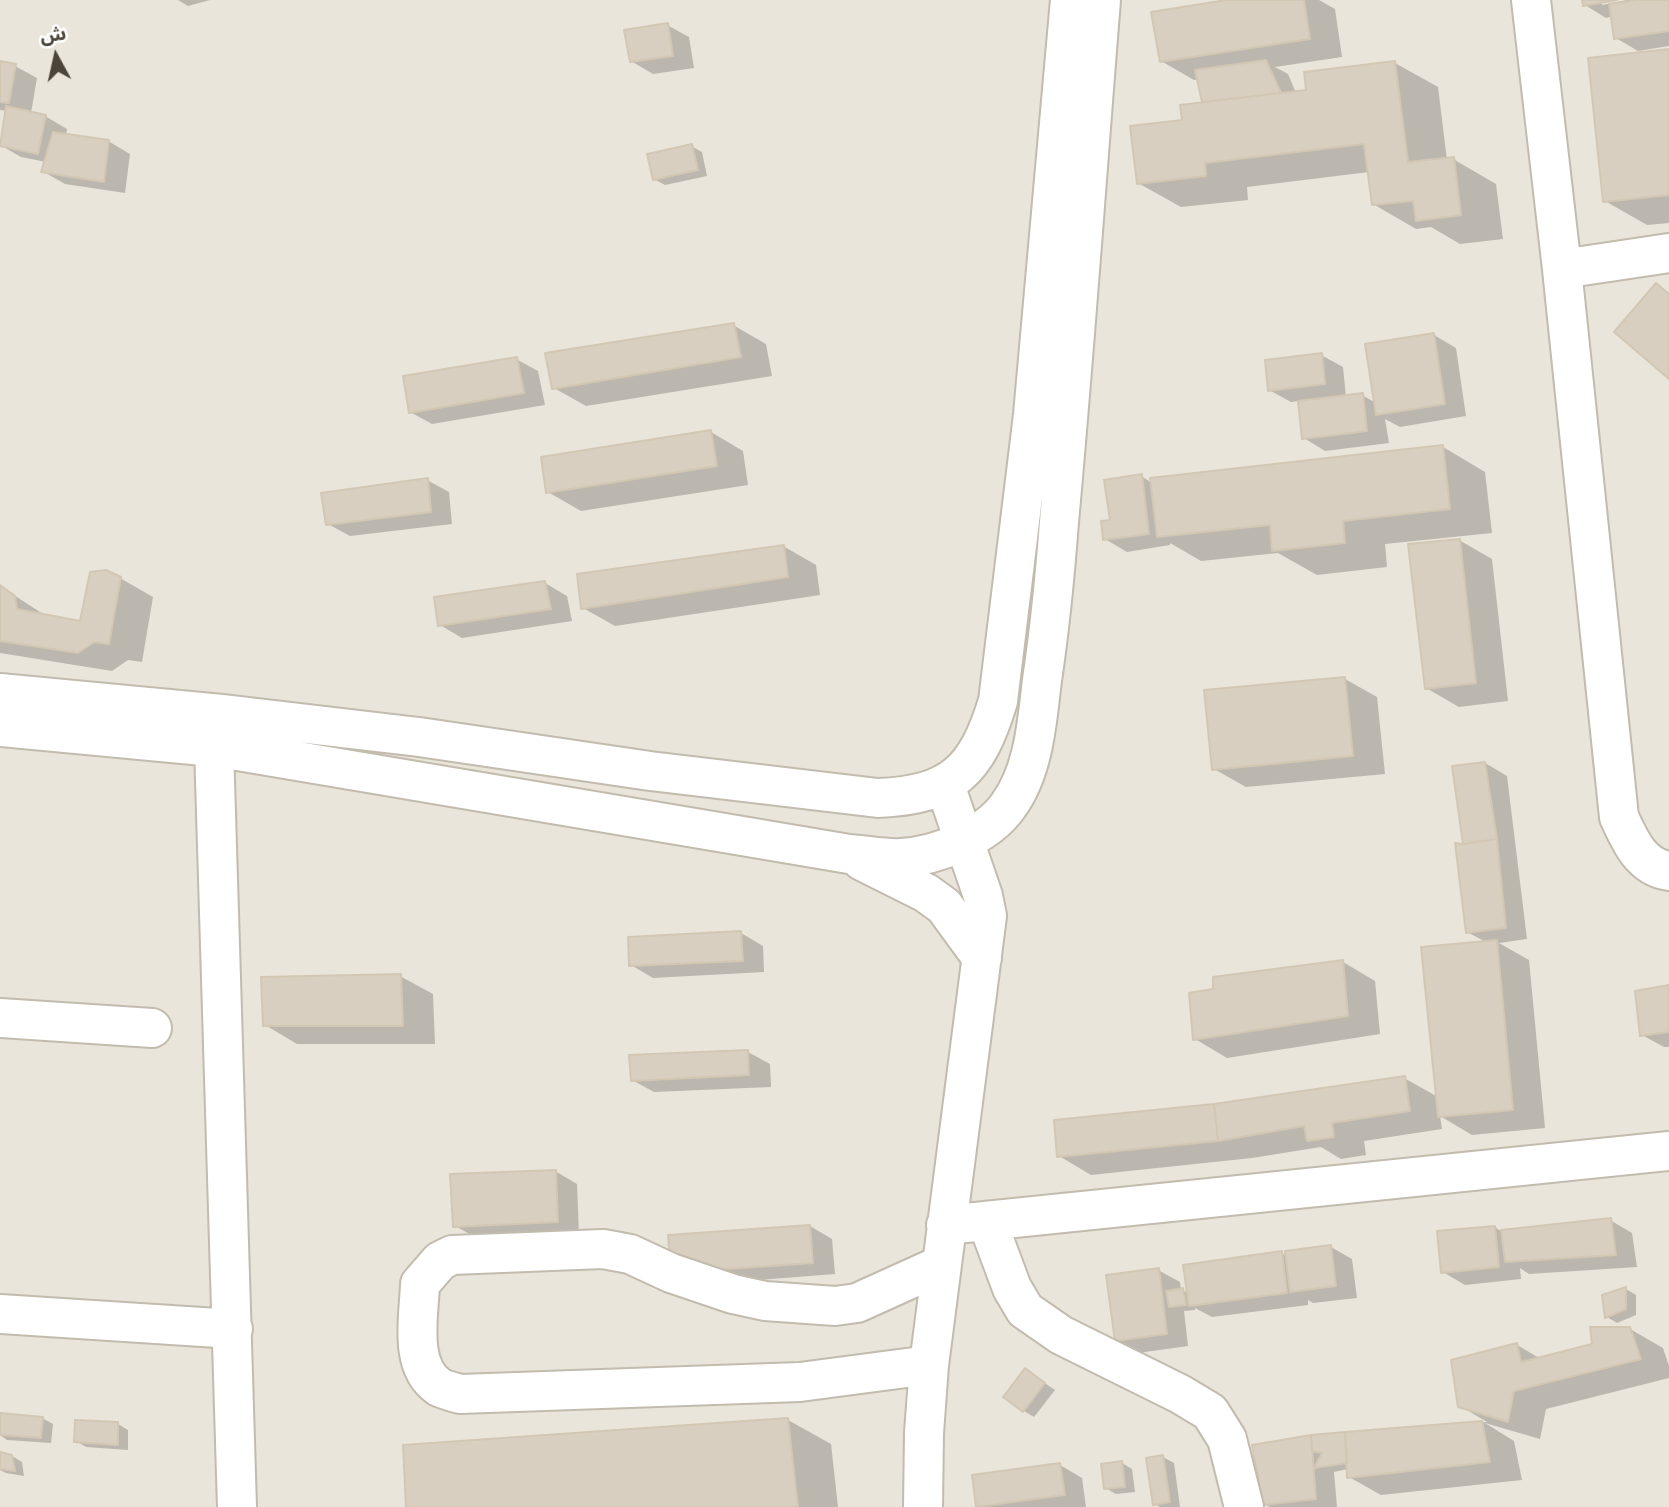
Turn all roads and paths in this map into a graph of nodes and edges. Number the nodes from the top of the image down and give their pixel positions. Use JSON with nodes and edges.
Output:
{"nodes":[{"id":1,"x":1070,"y":0,"type":"edge"},
{"id":2,"x":1101,"y":0,"type":"edge"},
{"id":3,"x":1531,"y":0,"type":"edge"},
{"id":4,"x":1068,"y":196,"type":"junction"},
{"id":5,"x":1669,"y":253,"type":"edge"},
{"id":6,"x":1562,"y":269,"type":"junction"},
{"id":7,"x":0,"y":693,"type":"edge"},
{"id":8,"x":0,"y":727,"type":"edge"},
{"id":9,"x":215,"y":747,"type":"junction"},
{"id":10,"x":945,"y":785,"type":"junction"},
{"id":11,"x":964,"y":841,"type":"junction"},
{"id":12,"x":849,"y":854,"type":"junction"},
{"id":13,"x":1669,"y":871,"type":"edge"},
{"id":14,"x":982,"y":958,"type":"junction"},
{"id":15,"x":0,"y":1018,"type":"edge"},
{"id":16,"x":152,"y":1028,"type":"dead end"},
{"id":17,"x":1669,"y":1152,"type":"edge"},
{"id":18,"x":987,"y":1221,"type":"junction"},
{"id":19,"x":946,"y":1225,"type":"junction"},
{"id":20,"x":941,"y":1265,"type":"junction"},
{"id":21,"x":0,"y":1314,"type":"edge"},
{"id":22,"x":233,"y":1329,"type":"junction"},
{"id":23,"x":929,"y":1365,"type":"junction"},
{"id":24,"x":237,"y":1507,"type":"edge"},
{"id":25,"x":923,"y":1507,"type":"edge"},
{"id":26,"x":1244,"y":1507,"type":"edge"}],
"edges":[{"from":1,"to":4,"type":"street"},
{"from":2,"to":4,"type":"street"},
{"from":3,"to":6,"type":"street"},
{"from":4,"to":10,"type":"street"},
{"from":4,"to":11,"type":"street"},
{"from":5,"to":6,"type":"street"},
{"from":6,"to":13,"type":"street"},
{"from":7,"to":10,"type":"street"},
{"from":8,"to":9,"type":"street"},
{"from":9,"to":12,"type":"street"},
{"from":9,"to":22,"type":"street"},
{"from":10,"to":11,"type":"street"},
{"from":11,"to":12,"type":"street"},
{"from":11,"to":14,"type":"street"},
{"from":12,"to":14,"type":"street"},
{"from":14,"to":19,"type":"street"},
{"from":15,"to":16,"type":"street"},
{"from":17,"to":18,"type":"street"},
{"from":18,"to":19,"type":"street"},
{"from":18,"to":26,"type":"street"},
{"from":19,"to":20,"type":"street"},
{"from":20,"to":23,"type":"street"},
{"from":20,"to":23,"type":"street"},
{"from":21,"to":22,"type":"street"},
{"from":22,"to":24,"type":"street"},
{"from":23,"to":25,"type":"street"}]}
